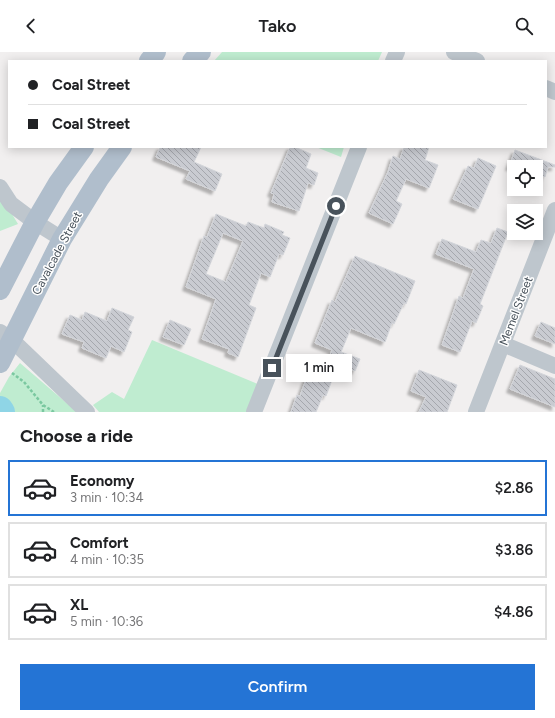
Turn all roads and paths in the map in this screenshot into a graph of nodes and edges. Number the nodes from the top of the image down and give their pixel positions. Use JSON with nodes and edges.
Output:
{"nodes":[{"id":1,"x":156,"y":52,"type":"edge"},
{"id":2,"x":201,"y":52,"type":"edge"},
{"id":3,"x":454,"y":52,"type":"edge"},
{"id":4,"x":150,"y":60,"type":"edge"},
{"id":5,"x":193,"y":60,"type":"edge"},
{"id":6,"x":474,"y":60,"type":"edge"},
{"id":7,"x":83,"y":148,"type":"edge"},
{"id":8,"x":121,"y":148,"type":"edge"},
{"id":9,"x":359,"y":148,"type":"edge"},
{"id":10,"x":0,"y":186,"type":"edge"},
{"id":11,"x":555,"y":210,"type":"edge"},
{"id":12,"x":35,"y":222,"type":"junction"},
{"id":13,"x":62,"y":239,"type":"junction"},
{"id":14,"x":0,"y":290,"type":"edge"},
{"id":15,"x":6,"y":336,"type":"edge"},
{"id":16,"x":503,"y":344,"type":"junction"},
{"id":17,"x":555,"y":366,"type":"edge"},
{"id":18,"x":5,"y":367,"type":"edge"},
{"id":19,"x":43,"y":405,"type":"junction"},
{"id":20,"x":42,"y":412,"type":"edge"},
{"id":21,"x":54,"y":412,"type":"edge"},
{"id":22,"x":87,"y":412,"type":"edge"},
{"id":23,"x":254,"y":412,"type":"edge"},
{"id":24,"x":476,"y":412,"type":"edge"}],
"edges":[{"from":1,"to":4,"type":"main road"},
{"from":2,"to":5,"type":"main road"},
{"from":3,"to":6,"type":"street"},
{"from":7,"to":12,"type":"main road"},
{"from":8,"to":13,"type":"main road","name":"Cavalcade Street"},
{"from":9,"to":23,"type":"street"},
{"from":10,"to":12,"type":"street"},
{"from":11,"to":16,"type":"street","name":"Memel Street"},
{"from":12,"to":13,"type":"street"},
{"from":12,"to":14,"type":"main road"},
{"from":13,"to":15,"type":"main road","name":"Cavalcade Street"},
{"from":15,"to":18,"type":"main road","name":"Cavalcade Street"},
{"from":15,"to":22,"type":"street"},
{"from":16,"to":17,"type":"street"},
{"from":16,"to":24,"type":"street","name":"Memel Street"},
{"from":18,"to":19,"type":"path"},
{"from":19,"to":20,"type":"path"},
{"from":19,"to":21,"type":"path"}]}
